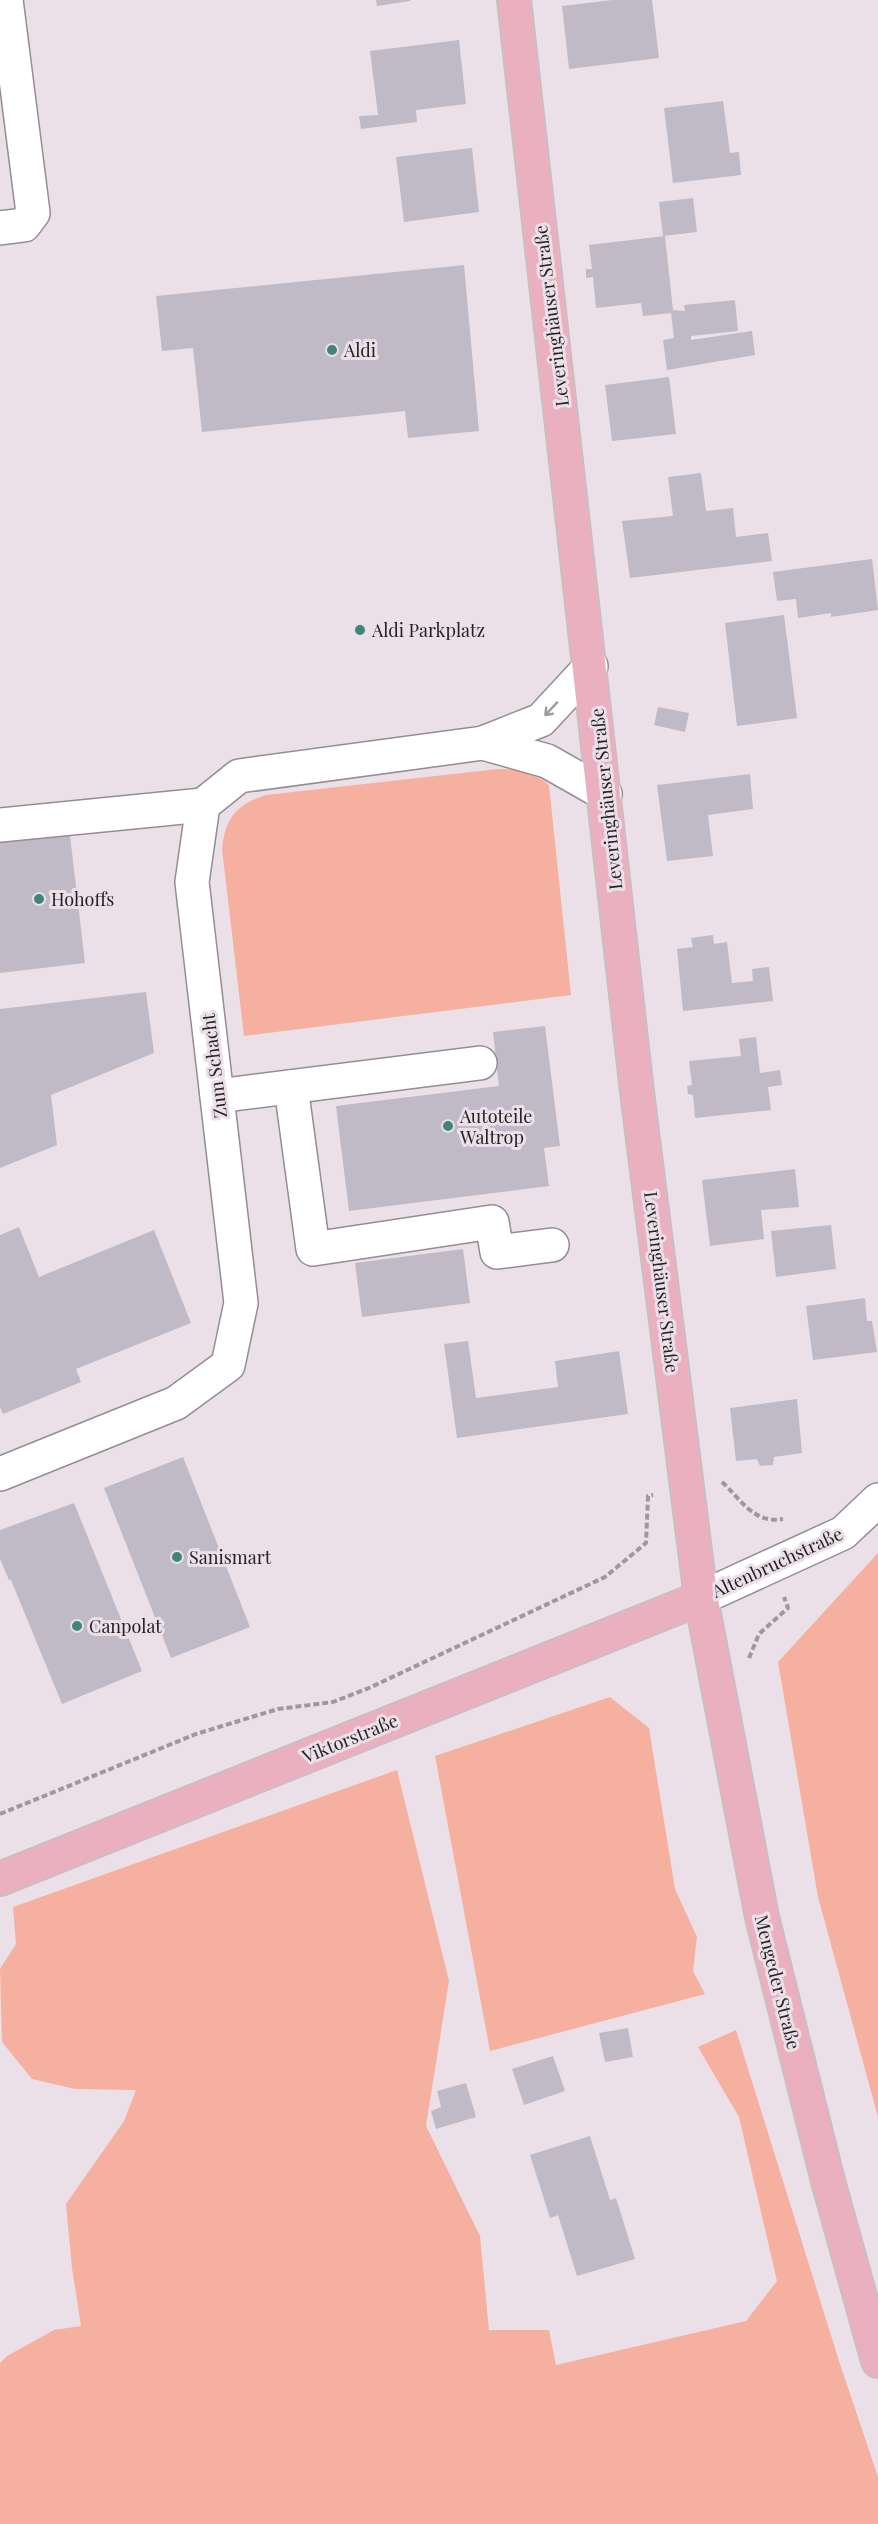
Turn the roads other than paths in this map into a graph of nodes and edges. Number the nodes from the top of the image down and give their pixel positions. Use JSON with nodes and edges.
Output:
{"nodes":[{"id":1,"x":6,"y":0,"type":"edge"},
{"id":2,"x":514,"y":0,"type":"edge"},
{"id":3,"x":0,"y":228,"type":"edge"},
{"id":4,"x":591,"y":666,"type":"junction"},
{"id":5,"x":483,"y":743,"type":"junction"},
{"id":6,"x":605,"y":794,"type":"junction"},
{"id":7,"x":203,"y":805,"type":"junction"},
{"id":8,"x":0,"y":825,"type":"edge"},
{"id":9,"x":480,"y":1063,"type":"dead end"},
{"id":10,"x":291,"y":1087,"type":"junction"},
{"id":11,"x":217,"y":1096,"type":"junction"},
{"id":12,"x":552,"y":1245,"type":"dead end"},
{"id":13,"x":0,"y":1474,"type":"edge"},
{"id":14,"x":878,"y":1500,"type":"edge"},
{"id":15,"x":701,"y":1598,"type":"junction"},
{"id":16,"x":0,"y":1879,"type":"edge"},
{"id":17,"x":878,"y":2361,"type":"edge"}],
"edges":[{"from":1,"to":3,"type":"street"},
{"from":2,"to":4,"type":"main road","name":"Leveringhäuser Straße"},
{"from":4,"to":5,"type":"street","one_way":true},
{"from":4,"to":6,"type":"main road","name":"Leveringhäuser Straße"},
{"from":5,"to":6,"type":"street"},
{"from":5,"to":7,"type":"street"},
{"from":6,"to":15,"type":"main road","name":"Leveringhäuser Straße"},
{"from":7,"to":8,"type":"street"},
{"from":7,"to":11,"type":"street","name":"Zum Schacht"},
{"from":9,"to":10,"type":"street"},
{"from":10,"to":11,"type":"street"},
{"from":10,"to":12,"type":"street"},
{"from":11,"to":13,"type":"street","name":"Zum Schacht"},
{"from":14,"to":15,"type":"street","name":"Altenbruchstraße"},
{"from":15,"to":16,"type":"main road","name":"Viktorstraße"},
{"from":15,"to":17,"type":"main road","name":"Mengeder Straße"}]}
